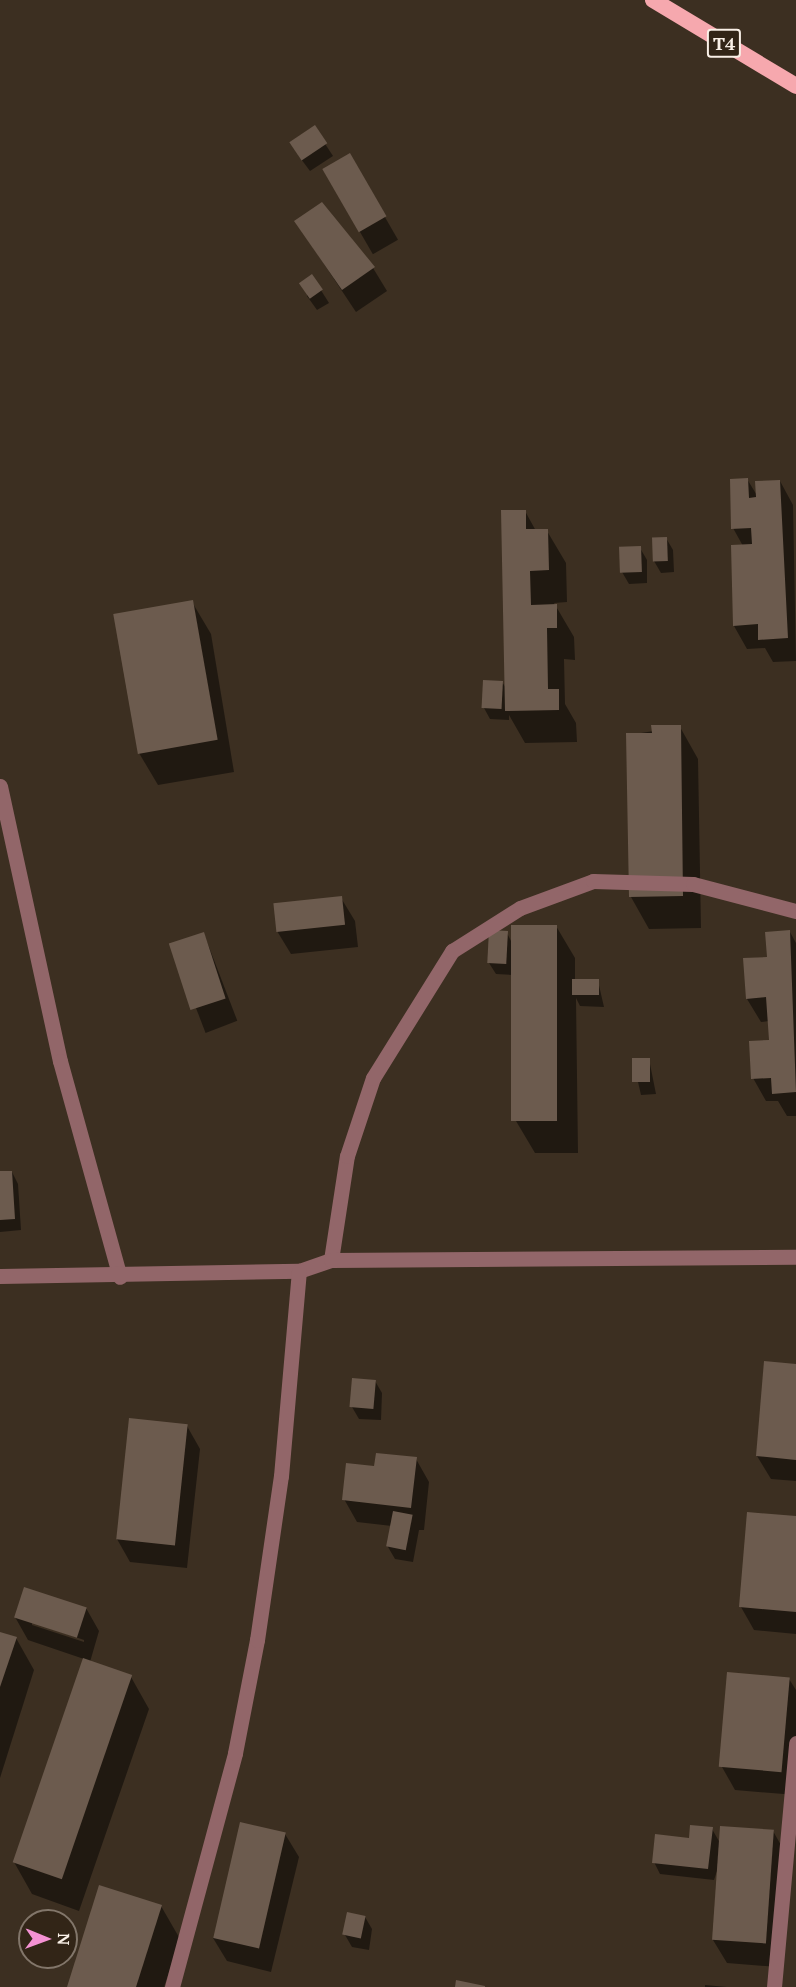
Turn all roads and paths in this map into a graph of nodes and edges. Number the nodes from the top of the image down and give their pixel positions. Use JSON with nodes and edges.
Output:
{"nodes":[{"id":1,"x":653,"y":0,"type":"edge"},
{"id":2,"x":796,"y":86,"type":"edge"},
{"id":3,"x":0,"y":786,"type":"edge"},
{"id":4,"x":796,"y":911,"type":"edge"},
{"id":5,"x":796,"y":1257,"type":"edge"},
{"id":6,"x":331,"y":1260,"type":"junction"},
{"id":7,"x":299,"y":1271,"type":"junction"},
{"id":8,"x":0,"y":1276,"type":"edge"},
{"id":9,"x":120,"y":1277,"type":"junction"},
{"id":10,"x":796,"y":1743,"type":"edge"},
{"id":11,"x":172,"y":1987,"type":"edge"},
{"id":12,"x":774,"y":1987,"type":"edge"}],
"edges":[{"from":1,"to":2,"type":"highway","number":"T4"},
{"from":3,"to":9,"type":"street"},
{"from":4,"to":6,"type":"street"},
{"from":5,"to":6,"type":"street"},
{"from":6,"to":7,"type":"street"},
{"from":7,"to":9,"type":"street"},
{"from":7,"to":11,"type":"street"},
{"from":8,"to":9,"type":"street"},
{"from":10,"to":12,"type":"street"}]}
